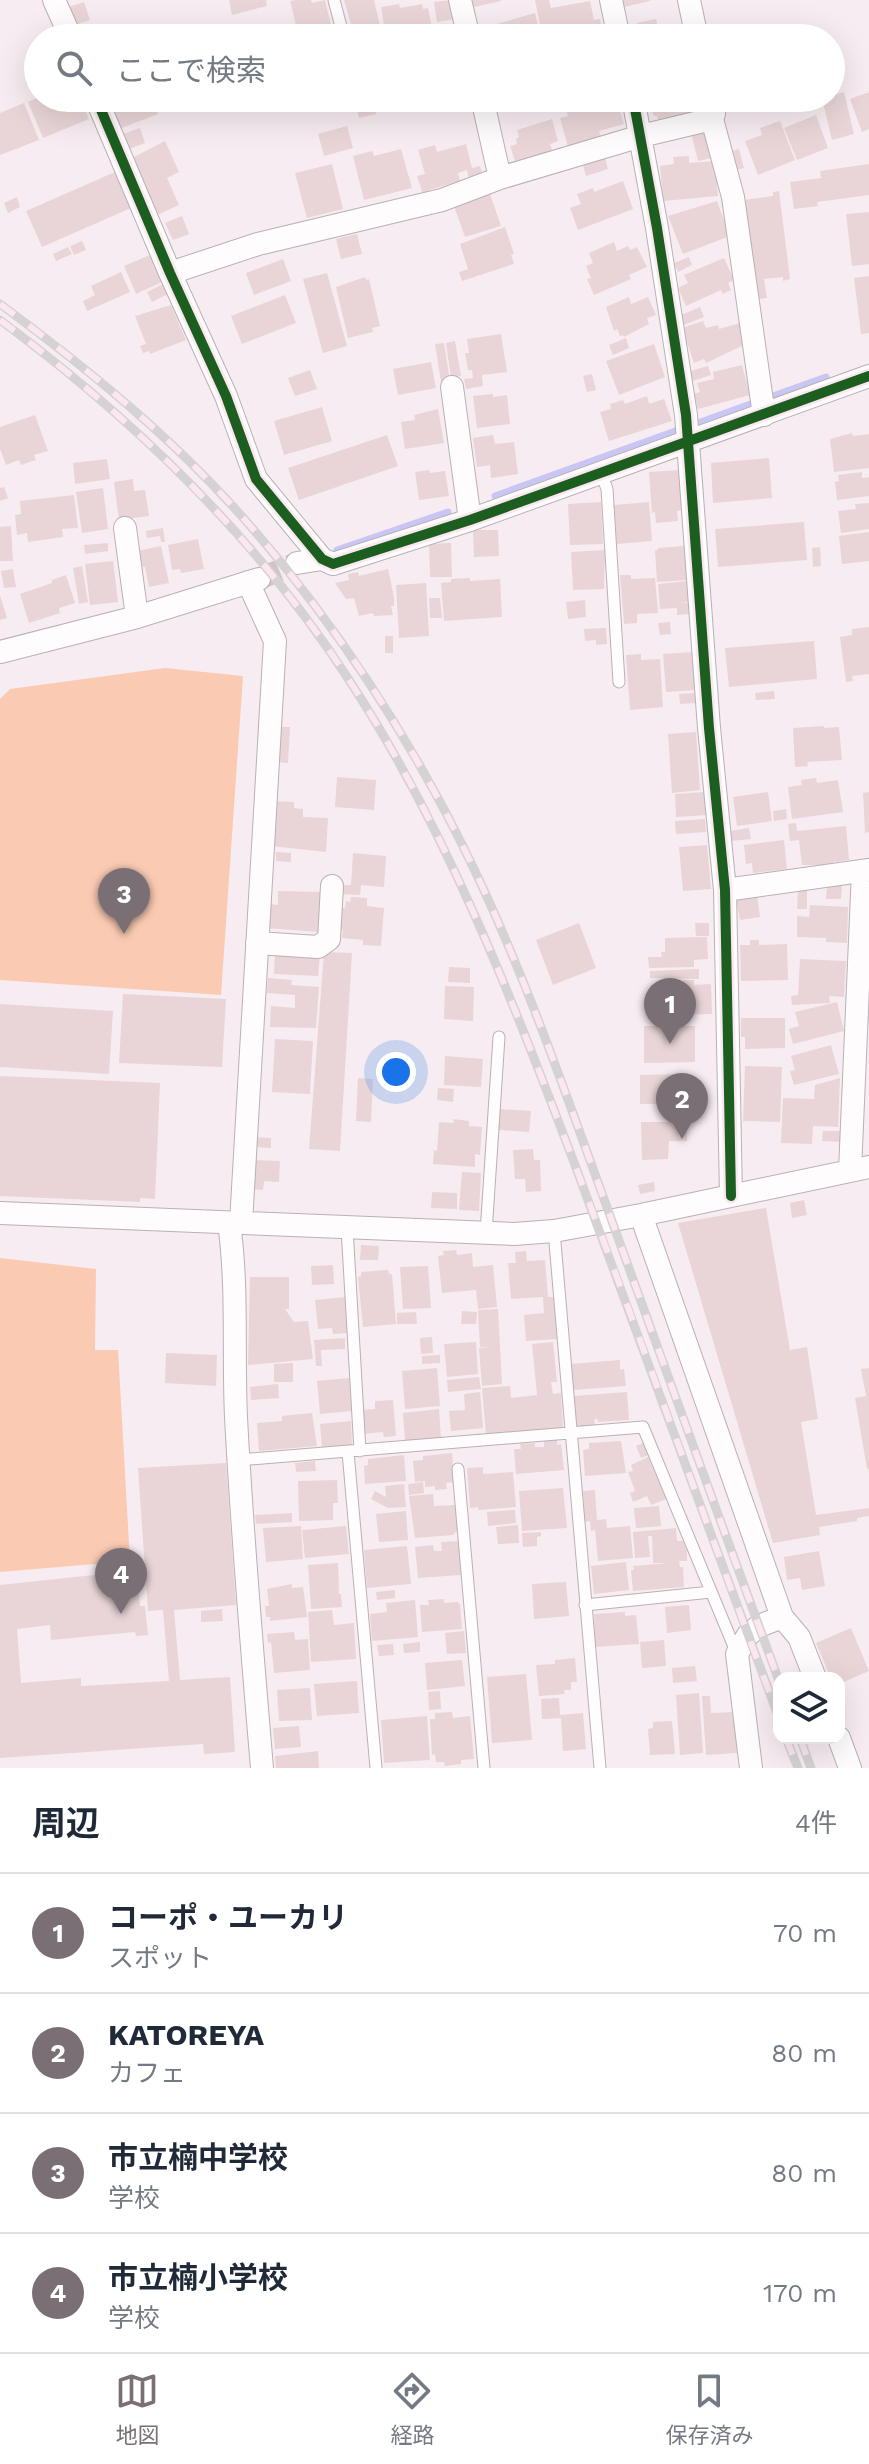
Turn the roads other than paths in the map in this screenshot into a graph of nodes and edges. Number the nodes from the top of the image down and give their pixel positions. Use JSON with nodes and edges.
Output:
{"nodes":[{"id":1,"x":54,"y":0,"type":"edge"},
{"id":2,"x":334,"y":0,"type":"edge"},
{"id":3,"x":460,"y":0,"type":"edge"},
{"id":4,"x":611,"y":0,"type":"edge"},
{"id":5,"x":689,"y":0,"type":"edge"},
{"id":6,"x":65,"y":24,"type":"edge"},
{"id":7,"x":340,"y":24,"type":"edge"},
{"id":8,"x":466,"y":24,"type":"edge"},
{"id":9,"x":616,"y":24,"type":"edge"},
{"id":10,"x":694,"y":24,"type":"edge"},
{"id":11,"x":102,"y":112,"type":"edge"},
{"id":12,"x":485,"y":112,"type":"edge"},
{"id":13,"x":636,"y":112,"type":"edge"},
{"id":14,"x":701,"y":112,"type":"edge"},
{"id":15,"x":712,"y":112,"type":"edge"},
{"id":16,"x":641,"y":136,"type":"junction"},
{"id":17,"x":500,"y":178,"type":"junction"},
{"id":18,"x":170,"y":273,"type":"junction"},
{"id":19,"x":869,"y":376,"type":"edge"},
{"id":20,"x":452,"y":387,"type":"dead end"},
{"id":21,"x":764,"y":415,"type":"junction"},
{"id":22,"x":688,"y":441,"type":"junction"},
{"id":23,"x":601,"y":473,"type":"junction"},
{"id":24,"x":470,"y":520,"type":"junction"},
{"id":25,"x":125,"y":528,"type":"dead end"},
{"id":26,"x":322,"y":559,"type":"junction"},
{"id":27,"x":297,"y":563,"type":"tunnel mouth"},
{"id":28,"x":137,"y":617,"type":"junction"},
{"id":29,"x":0,"y":652,"type":"edge"},
{"id":30,"x":619,"y":682,"type":"dead end"},
{"id":31,"x":866,"y":871,"type":"edge"},
{"id":32,"x":332,"y":886,"type":"dead end"},
{"id":33,"x":725,"y":890,"type":"junction"},
{"id":34,"x":257,"y":943,"type":"junction"},
{"id":35,"x":499,"y":1037,"type":"dead end"},
{"id":36,"x":860,"y":1169,"type":"edge"},
{"id":37,"x":731,"y":1196,"type":"junction"},
{"id":38,"x":0,"y":1213,"type":"edge"},
{"id":39,"x":641,"y":1215,"type":"junction"},
{"id":40,"x":235,"y":1223,"type":"junction"},
{"id":41,"x":347,"y":1228,"type":"junction"},
{"id":42,"x":554,"y":1231,"type":"junction"},
{"id":43,"x":485,"y":1234,"type":"junction"},
{"id":44,"x":570,"y":1433,"type":"junction"},
{"id":45,"x":354,"y":1452,"type":"junction"},
{"id":46,"x":238,"y":1460,"type":"junction"},
{"id":47,"x":458,"y":1469,"type":"dead end"},
{"id":48,"x":711,"y":1592,"type":"junction"},
{"id":49,"x":585,"y":1605,"type":"junction"},
{"id":50,"x":782,"y":1617,"type":"junction"},
{"id":51,"x":737,"y":1654,"type":"junction"},
{"id":52,"x":813,"y":1672,"type":"edge"},
{"id":53,"x":841,"y":1744,"type":"edge"},
{"id":54,"x":262,"y":1768,"type":"edge"},
{"id":55,"x":376,"y":1768,"type":"edge"},
{"id":56,"x":484,"y":1768,"type":"edge"},
{"id":57,"x":600,"y":1768,"type":"edge"},
{"id":58,"x":751,"y":1768,"type":"edge"},
{"id":59,"x":850,"y":1768,"type":"edge"}],
"edges":[{"from":1,"to":6,"type":"street"},
{"from":2,"to":7,"type":"lane"},
{"from":3,"to":8,"type":"street"},
{"from":4,"to":9,"type":"street"},
{"from":5,"to":10,"type":"street"},
{"from":11,"to":18,"type":"street"},
{"from":12,"to":17,"type":"street"},
{"from":13,"to":16,"type":"street"},
{"from":14,"to":16,"type":"street"},
{"from":15,"to":21,"type":"street"},
{"from":16,"to":17,"type":"street"},
{"from":16,"to":22,"type":"street"},
{"from":17,"to":18,"type":"street"},
{"from":18,"to":26,"type":"street"},
{"from":19,"to":21,"type":"street"},
{"from":20,"to":24,"type":"street"},
{"from":21,"to":22,"type":"street"},
{"from":22,"to":23,"type":"street"},
{"from":22,"to":33,"type":"street"},
{"from":23,"to":24,"type":"street"},
{"from":23,"to":30,"type":"lane"},
{"from":24,"to":26,"type":"street"},
{"from":25,"to":28,"type":"street"},
{"from":26,"to":27,"type":"street"},
{"from":28,"to":29,"type":"street"},
{"from":28,"to":34,"type":"street"},
{"from":31,"to":33,"type":"street"},
{"from":31,"to":36,"type":"street"},
{"from":32,"to":34,"type":"street"},
{"from":33,"to":37,"type":"street"},
{"from":34,"to":40,"type":"street"},
{"from":35,"to":43,"type":"lane"},
{"from":36,"to":37,"type":"street"},
{"from":37,"to":39,"type":"street"},
{"from":38,"to":40,"type":"street"},
{"from":39,"to":42,"type":"street"},
{"from":39,"to":50,"type":"street"},
{"from":40,"to":41,"type":"street"},
{"from":40,"to":46,"type":"street"},
{"from":41,"to":43,"type":"street"},
{"from":41,"to":45,"type":"lane"},
{"from":42,"to":43,"type":"street"},
{"from":42,"to":44,"type":"lane"},
{"from":44,"to":45,"type":"lane"},
{"from":44,"to":48,"type":"lane"},
{"from":44,"to":49,"type":"lane"},
{"from":45,"to":46,"type":"lane"},
{"from":45,"to":55,"type":"lane"},
{"from":46,"to":54,"type":"street"},
{"from":47,"to":56,"type":"lane"},
{"from":48,"to":49,"type":"lane"},
{"from":48,"to":51,"type":"lane"},
{"from":49,"to":57,"type":"lane"},
{"from":50,"to":51,"type":"street"},
{"from":50,"to":52,"type":"street"},
{"from":51,"to":58,"type":"street"},
{"from":53,"to":59,"type":"street"}]}
